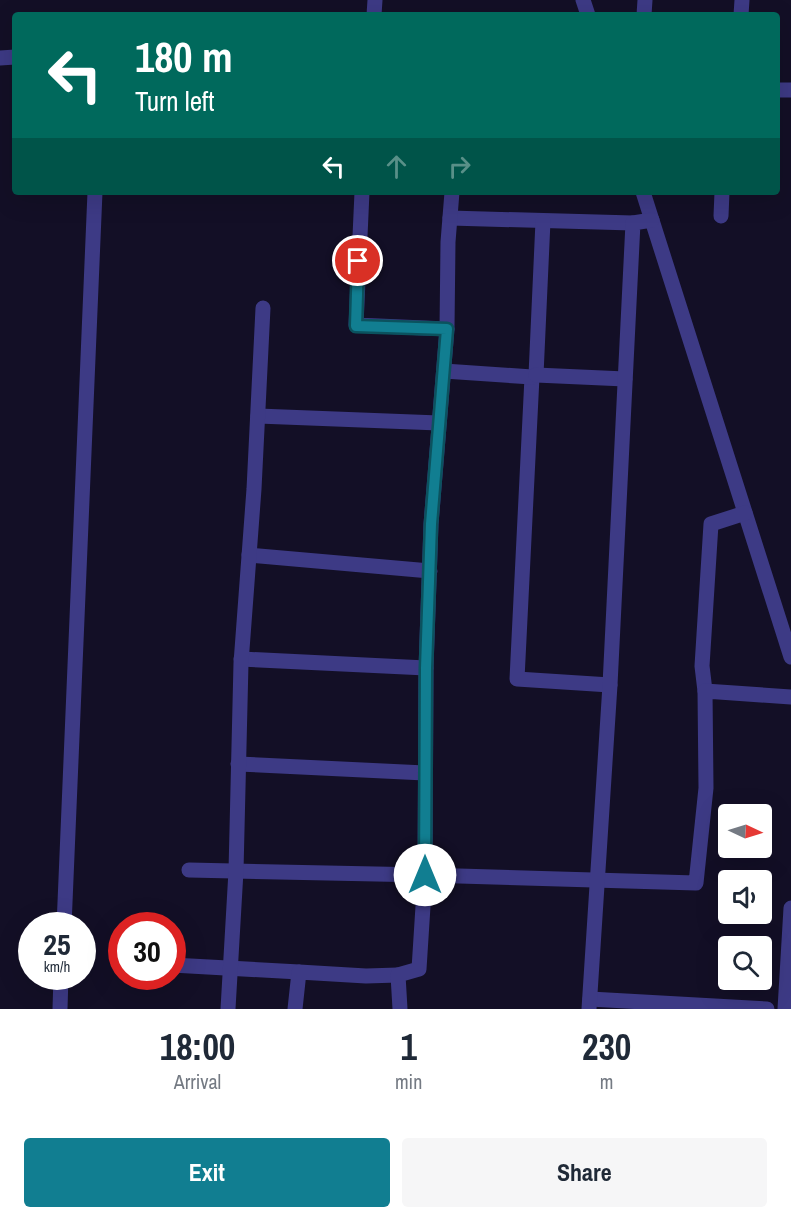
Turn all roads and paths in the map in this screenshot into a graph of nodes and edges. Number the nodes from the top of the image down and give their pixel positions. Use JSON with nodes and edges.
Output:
{"nodes":[{"id":1,"x":95,"y":195,"type":"edge"},
{"id":2,"x":362,"y":195,"type":"edge"},
{"id":3,"x":452,"y":195,"type":"edge"},
{"id":4,"x":644,"y":195,"type":"edge"},
{"id":5,"x":722,"y":195,"type":"edge"},
{"id":6,"x":721,"y":216,"type":"dead end"},
{"id":7,"x":450,"y":218,"type":"junction"},
{"id":8,"x":652,"y":220,"type":"junction"},
{"id":9,"x":543,"y":221,"type":"junction"},
{"id":10,"x":633,"y":223,"type":"junction"},
{"id":11,"x":263,"y":308,"type":"dead end"},
{"id":12,"x":447,"y":329,"type":"junction"},
{"id":13,"x":444,"y":372,"type":"junction"},
{"id":14,"x":534,"y":376,"type":"junction"},
{"id":15,"x":625,"y":379,"type":"junction"},
{"id":16,"x":258,"y":416,"type":"junction"},
{"id":17,"x":439,"y":423,"type":"junction"},
{"id":18,"x":745,"y":513,"type":"junction"},
{"id":19,"x":249,"y":555,"type":"junction"},
{"id":20,"x":430,"y":571,"type":"junction"},
{"id":21,"x":791,"y":657,"type":"edge"},
{"id":22,"x":241,"y":659,"type":"junction"},
{"id":23,"x":426,"y":668,"type":"junction"},
{"id":24,"x":610,"y":685,"type":"junction"},
{"id":25,"x":705,"y":691,"type":"junction"},
{"id":26,"x":791,"y":697,"type":"edge"},
{"id":27,"x":238,"y":764,"type":"junction"},
{"id":28,"x":425,"y":773,"type":"junction"},
{"id":29,"x":189,"y":870,"type":"dead end"},
{"id":30,"x":236,"y":871,"type":"junction"},
{"id":31,"x":425,"y":875,"type":"junction"},
{"id":32,"x":598,"y":879,"type":"junction"},
{"id":33,"x":791,"y":908,"type":"edge"},
{"id":34,"x":64,"y":912,"type":"edge"},
{"id":35,"x":186,"y":966,"type":"edge"},
{"id":36,"x":231,"y":968,"type":"junction"},
{"id":37,"x":299,"y":972,"type":"junction"},
{"id":38,"x":398,"y":975,"type":"junction"},
{"id":39,"x":61,"y":990,"type":"edge"},
{"id":40,"x":589,"y":1004,"type":"edge"},
{"id":41,"x":60,"y":1009,"type":"edge"},
{"id":42,"x":228,"y":1009,"type":"edge"},
{"id":43,"x":295,"y":1009,"type":"edge"},
{"id":44,"x":400,"y":1009,"type":"edge"},
{"id":45,"x":767,"y":1009,"type":"edge"},
{"id":46,"x":785,"y":1009,"type":"edge"}],
"edges":[{"from":1,"to":34,"type":"street"},
{"from":2,"to":12,"type":"street"},
{"from":3,"to":7,"type":"street"},
{"from":4,"to":8,"type":"street"},
{"from":5,"to":6,"type":"street"},
{"from":7,"to":9,"type":"street"},
{"from":7,"to":12,"type":"street"},
{"from":8,"to":10,"type":"street"},
{"from":8,"to":18,"type":"street"},
{"from":9,"to":10,"type":"street"},
{"from":9,"to":14,"type":"street"},
{"from":10,"to":15,"type":"street"},
{"from":11,"to":16,"type":"street"},
{"from":12,"to":13,"type":"street"},
{"from":13,"to":14,"type":"street"},
{"from":13,"to":17,"type":"street"},
{"from":14,"to":15,"type":"street"},
{"from":14,"to":24,"type":"street"},
{"from":15,"to":24,"type":"street"},
{"from":16,"to":17,"type":"street"},
{"from":16,"to":19,"type":"street"},
{"from":17,"to":20,"type":"street"},
{"from":18,"to":21,"type":"street"},
{"from":18,"to":25,"type":"street"},
{"from":19,"to":20,"type":"street"},
{"from":19,"to":22,"type":"street"},
{"from":20,"to":23,"type":"street"},
{"from":22,"to":23,"type":"street"},
{"from":22,"to":27,"type":"street"},
{"from":23,"to":28,"type":"street"},
{"from":24,"to":32,"type":"street"},
{"from":25,"to":26,"type":"street"},
{"from":25,"to":32,"type":"street"},
{"from":27,"to":28,"type":"street"},
{"from":27,"to":30,"type":"street"},
{"from":28,"to":31,"type":"street"},
{"from":29,"to":30,"type":"street"},
{"from":30,"to":31,"type":"street"},
{"from":30,"to":36,"type":"street"},
{"from":31,"to":32,"type":"street"},
{"from":31,"to":38,"type":"street"},
{"from":32,"to":40,"type":"street"},
{"from":33,"to":46,"type":"street"},
{"from":35,"to":36,"type":"street"},
{"from":36,"to":37,"type":"street"},
{"from":36,"to":42,"type":"street"},
{"from":37,"to":38,"type":"street"},
{"from":37,"to":43,"type":"street"},
{"from":38,"to":44,"type":"street"},
{"from":39,"to":41,"type":"street"},
{"from":40,"to":45,"type":"street"}]}
